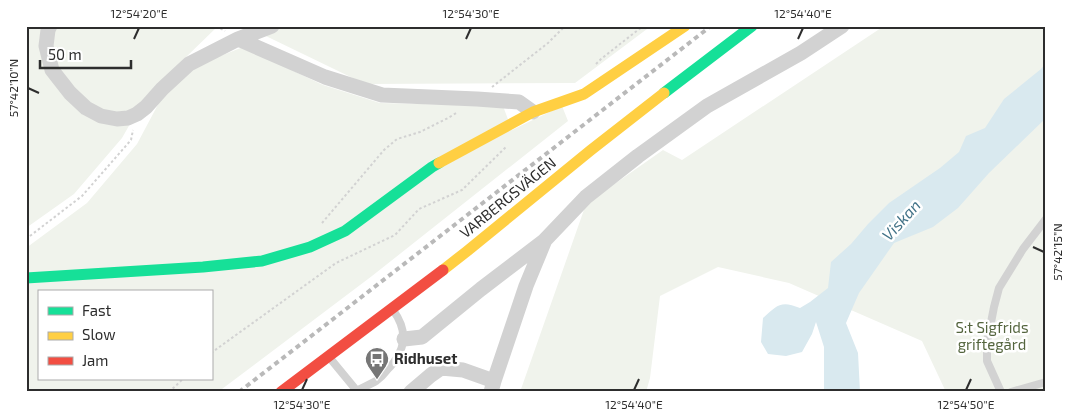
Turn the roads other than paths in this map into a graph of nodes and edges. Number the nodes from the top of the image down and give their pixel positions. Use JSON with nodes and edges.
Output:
{"nodes":[{"id":1,"x":50,"y":26,"type":"edge"},
{"id":2,"x":272,"y":26,"type":"edge"},
{"id":3,"x":685,"y":26,"type":"edge"},
{"id":4,"x":752,"y":26,"type":"edge"},
{"id":5,"x":842,"y":26,"type":"edge"},
{"id":6,"x":238,"y":39,"type":"junction"},
{"id":7,"x":533,"y":112,"type":"junction"},
{"id":8,"x":1046,"y":219,"type":"edge"},
{"id":9,"x":545,"y":240,"type":"junction"},
{"id":10,"x":26,"y":278,"type":"edge"},
{"id":11,"x":392,"y":309,"type":"junction"},
{"id":12,"x":404,"y":339,"type":"junction"},
{"id":13,"x":328,"y":356,"type":"junction"},
{"id":14,"x":1046,"y":382,"type":"edge"},
{"id":15,"x":493,"y":387,"type":"edge"},
{"id":16,"x":356,"y":391,"type":"edge"},
{"id":17,"x":281,"y":392,"type":"edge"},
{"id":18,"x":411,"y":392,"type":"edge"},
{"id":19,"x":1001,"y":392,"type":"edge"},
{"id":20,"x":1011,"y":392,"type":"edge"}],
"edges":[{"from":1,"to":6,"type":"street"},
{"from":2,"to":6,"type":"street"},
{"from":3,"to":7,"type":"street"},
{"from":4,"to":11,"type":"street","name":"VARBERGSVÄGEN"},
{"from":5,"to":9,"type":"street"},
{"from":6,"to":7,"type":"street"},
{"from":7,"to":10,"type":"street"},
{"from":8,"to":19,"type":"lane"},
{"from":9,"to":12,"type":"street"},
{"from":9,"to":15,"type":"street"},
{"from":11,"to":12,"type":"lane"},
{"from":11,"to":13,"type":"street","name":"VARBERGSVÄGEN"},
{"from":12,"to":16,"type":"lane"},
{"from":13,"to":16,"type":"lane"},
{"from":13,"to":17,"type":"street","name":"VARBERGSVÄGEN"},
{"from":14,"to":20,"type":"lane"},
{"from":15,"to":18,"type":"street"}]}
